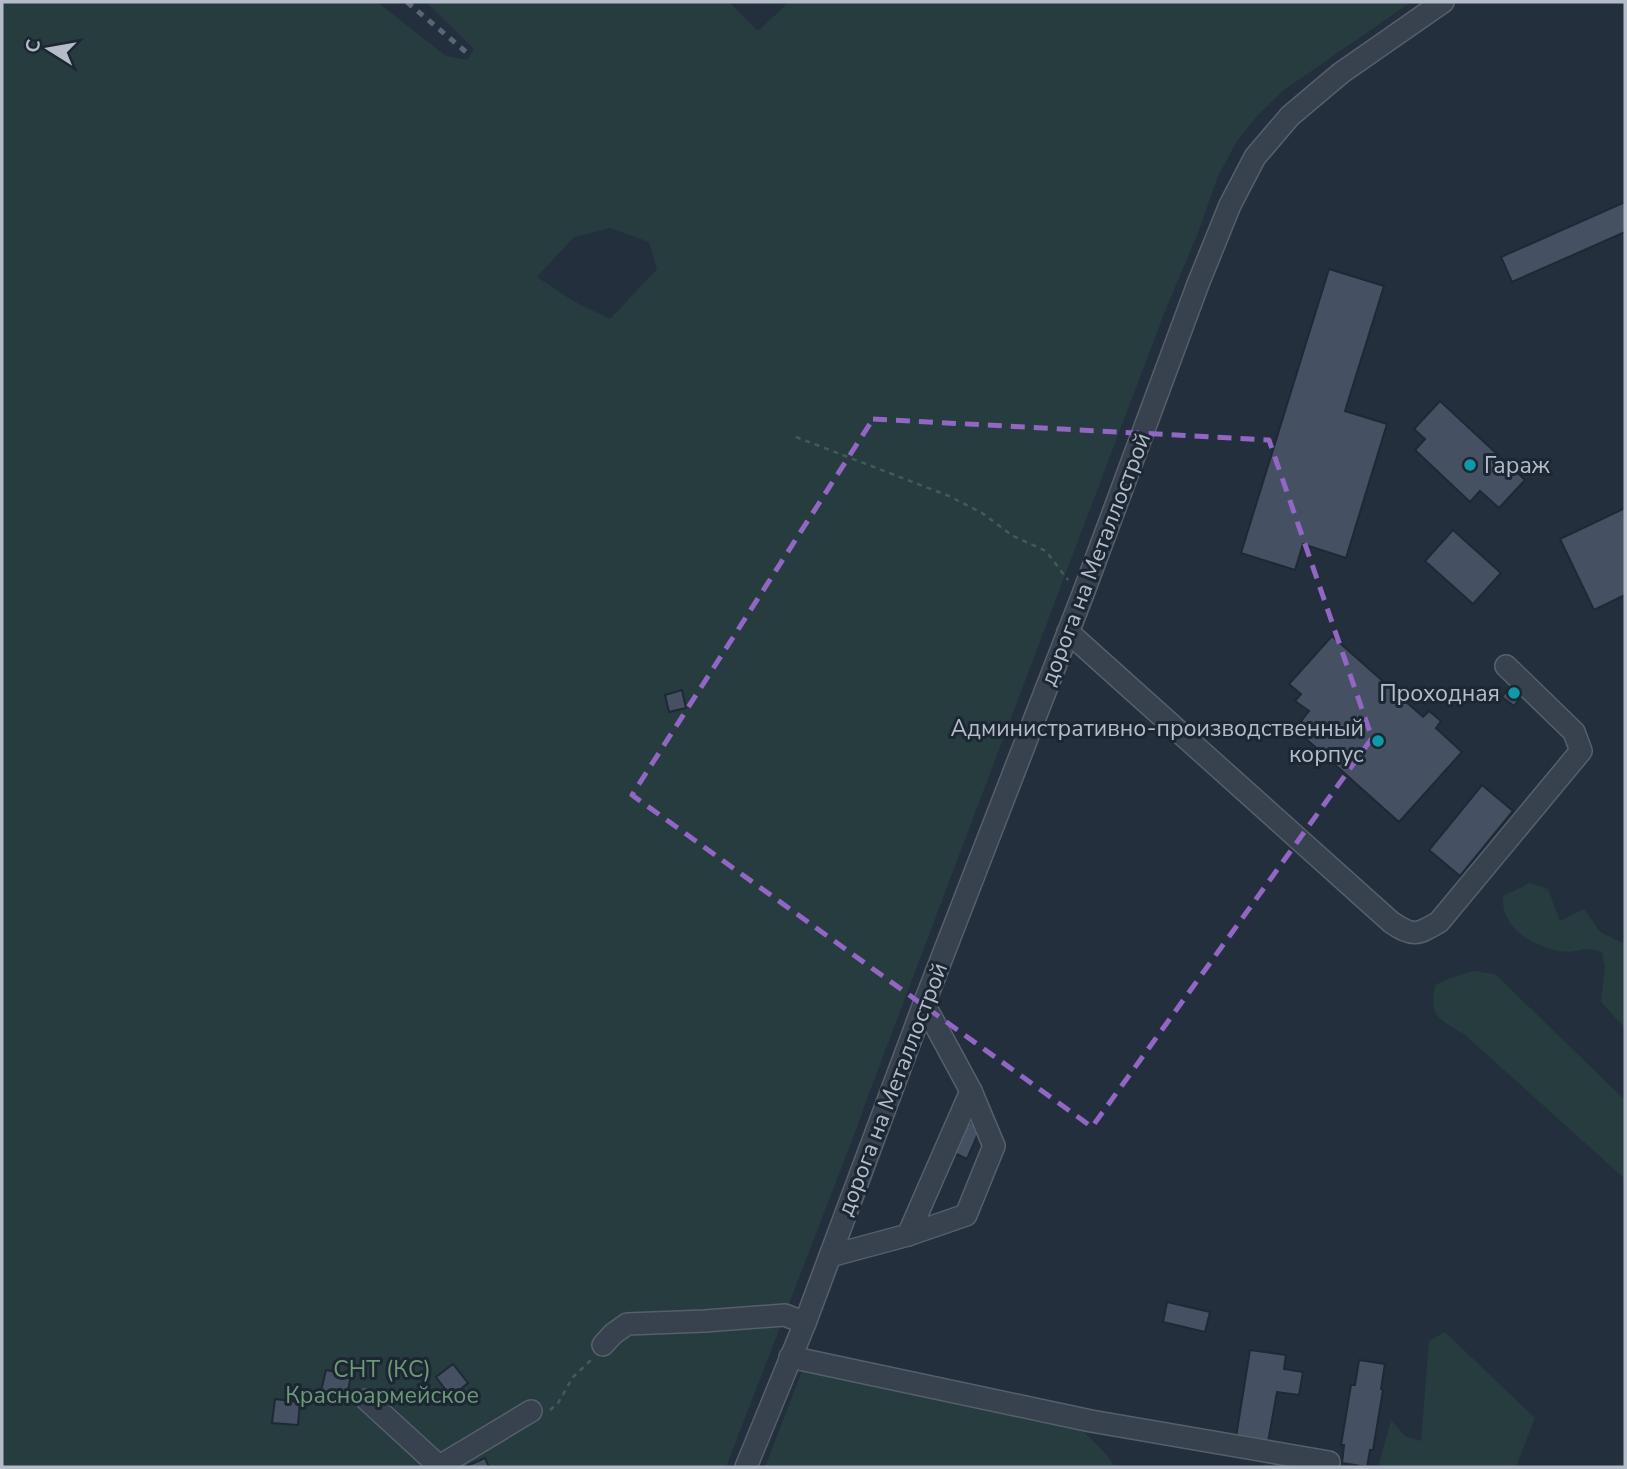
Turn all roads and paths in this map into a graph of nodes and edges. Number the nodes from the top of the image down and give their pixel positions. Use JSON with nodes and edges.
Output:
{"nodes":[{"id":1,"x":1443,"y":2,"type":"edge"},
{"id":2,"x":796,"y":437,"type":"dead end"},
{"id":3,"x":1064,"y":576,"type":"dead end"},
{"id":4,"x":1068,"y":632,"type":"junction"},
{"id":5,"x":1506,"y":666,"type":"dead end"},
{"id":6,"x":923,"y":1004,"type":"junction"},
{"id":7,"x":971,"y":1091,"type":"junction"},
{"id":8,"x":908,"y":1235,"type":"junction"},
{"id":9,"x":830,"y":1256,"type":"junction"},
{"id":10,"x":805,"y":1323,"type":"junction"},
{"id":11,"x":603,"y":1345,"type":"joint"},
{"id":12,"x":790,"y":1357,"type":"junction"},
{"id":13,"x":367,"y":1400,"type":"dead end"},
{"id":14,"x":531,"y":1412,"type":"joint"},
{"id":15,"x":1329,"y":1462,"type":"dead end"},
{"id":16,"x":438,"y":1467,"type":"edge"},
{"id":17,"x":746,"y":1467,"type":"edge"}],
"edges":[{"from":1,"to":4,"type":"street","name":"дорога на Металлострой"},
{"from":2,"to":3,"type":"path"},
{"from":4,"to":5,"type":"street"},
{"from":4,"to":6,"type":"street","name":"дорога на Металлострой"},
{"from":6,"to":7,"type":"street"},
{"from":6,"to":9,"type":"street","name":"дорога на Металлострой"},
{"from":7,"to":8,"type":"street"},
{"from":7,"to":8,"type":"street"},
{"from":8,"to":9,"type":"street"},
{"from":9,"to":10,"type":"street","name":"дорога на Металлострой"},
{"from":10,"to":11,"type":"street"},
{"from":10,"to":12,"type":"street","name":"дорога на Металлострой"},
{"from":11,"to":14,"type":"path"},
{"from":12,"to":15,"type":"street"},
{"from":12,"to":17,"type":"street","name":"дорога на Металлострой"},
{"from":13,"to":16,"type":"street"},
{"from":14,"to":16,"type":"street"}]}
